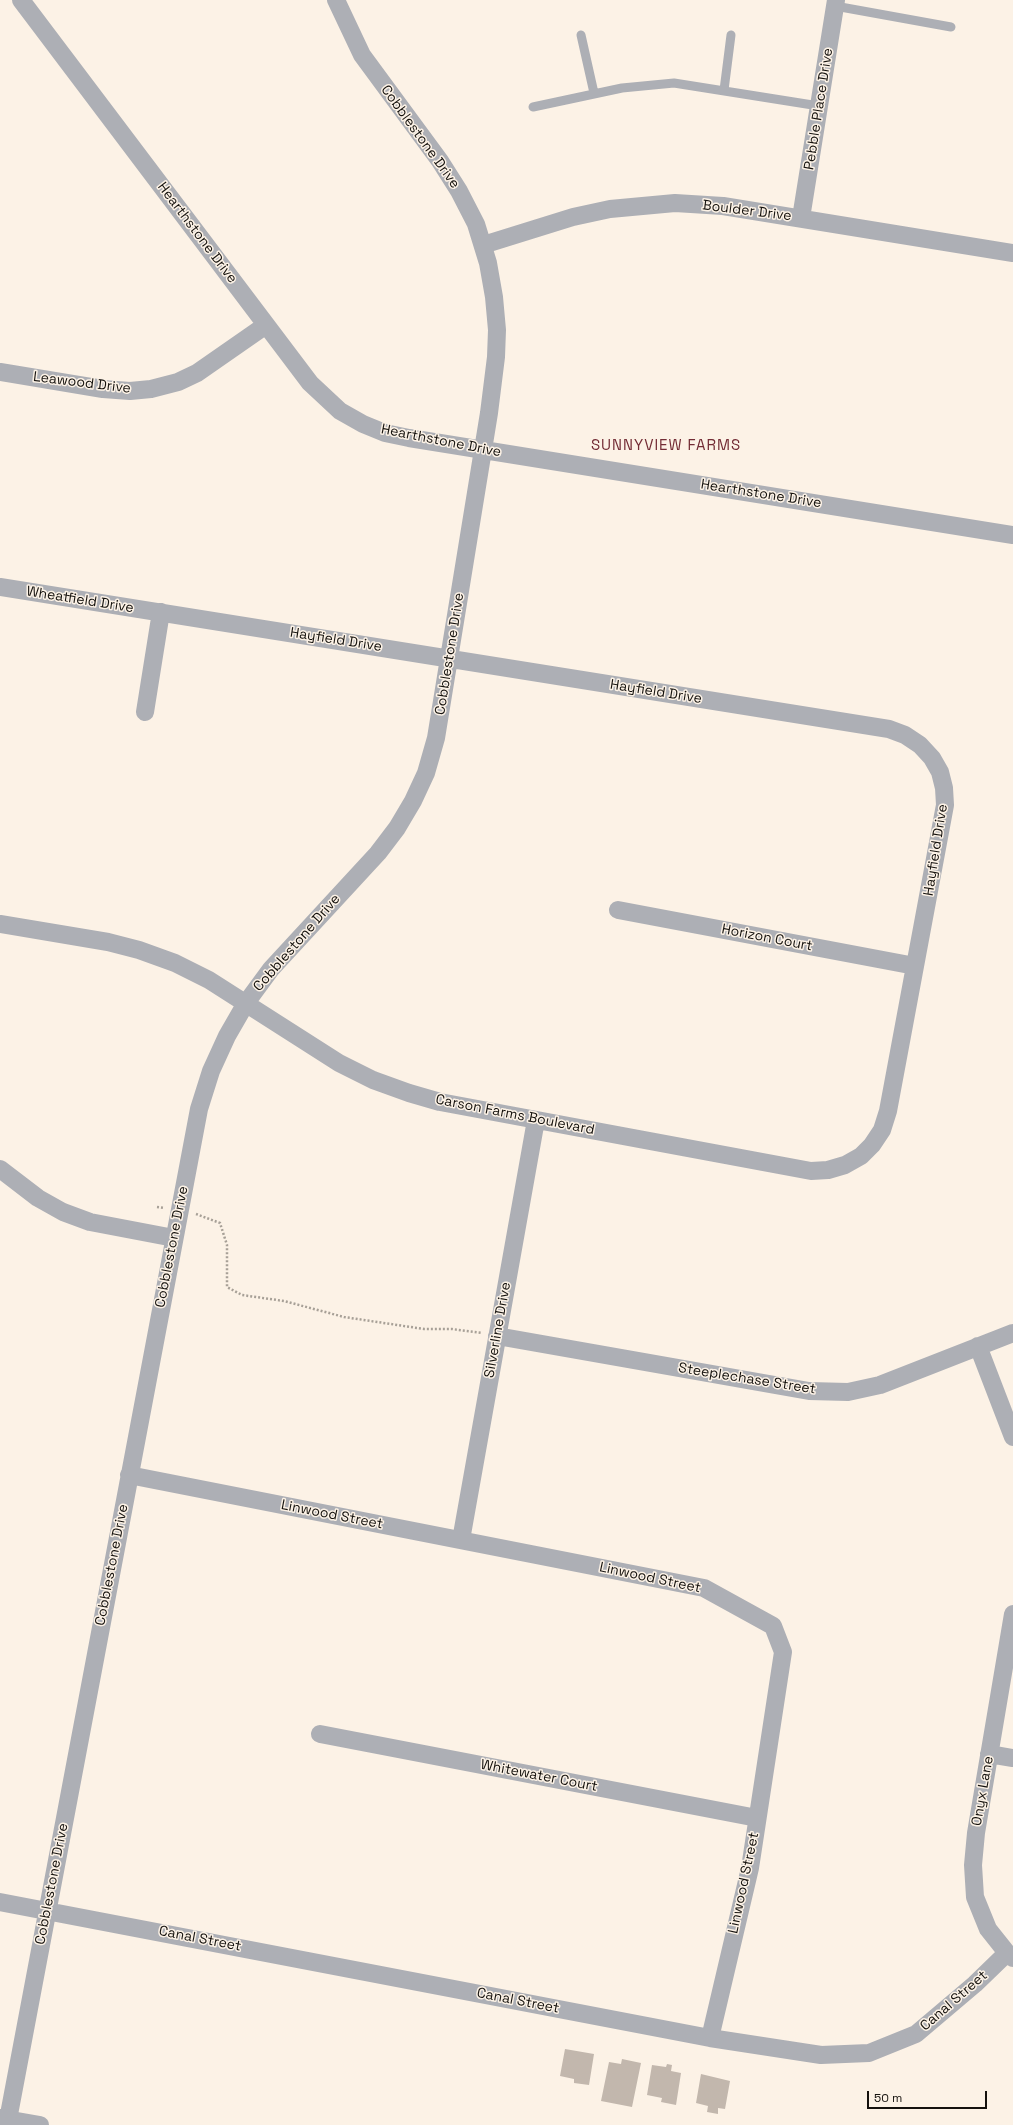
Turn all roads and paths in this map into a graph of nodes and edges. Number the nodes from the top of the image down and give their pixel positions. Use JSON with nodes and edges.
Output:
{"nodes":[{"id":1,"x":22,"y":0,"type":"edge"},
{"id":2,"x":336,"y":0,"type":"edge"},
{"id":3,"x":836,"y":3,"type":"edge"},
{"id":4,"x":951,"y":27,"type":"dead end"},
{"id":5,"x":581,"y":35,"type":"dead end"},
{"id":6,"x":731,"y":35,"type":"dead end"},
{"id":7,"x":724,"y":90,"type":"junction"},
{"id":8,"x":594,"y":93,"type":"junction"},
{"id":9,"x":819,"y":106,"type":"junction"},
{"id":10,"x":533,"y":107,"type":"dead end"},
{"id":11,"x":801,"y":218,"type":"junction"},
{"id":12,"x":483,"y":245,"type":"junction"},
{"id":13,"x":1013,"y":253,"type":"edge"},
{"id":14,"x":266,"y":324,"type":"junction"},
{"id":15,"x":0,"y":372,"type":"edge"},
{"id":16,"x":483,"y":450,"type":"junction"},
{"id":17,"x":1013,"y":535,"type":"edge"},
{"id":18,"x":0,"y":587,"type":"edge"},
{"id":19,"x":161,"y":612,"type":"junction"},
{"id":20,"x":450,"y":658,"type":"junction"},
{"id":21,"x":145,"y":712,"type":"dead end"},
{"id":22,"x":618,"y":910,"type":"dead end"},
{"id":23,"x":0,"y":924,"type":"edge"},
{"id":24,"x":915,"y":966,"type":"junction"},
{"id":25,"x":246,"y":1003,"type":"junction"},
{"id":26,"x":536,"y":1120,"type":"junction"},
{"id":27,"x":0,"y":1169,"type":"edge"},
{"id":28,"x":156,"y":1207,"type":"dead end"},
{"id":29,"x":179,"y":1211,"type":"junction"},
{"id":30,"x":174,"y":1238,"type":"junction"},
{"id":31,"x":1013,"y":1333,"type":"edge"},
{"id":32,"x":497,"y":1336,"type":"junction"},
{"id":33,"x":978,"y":1346,"type":"junction"},
{"id":34,"x":1013,"y":1437,"type":"edge"},
{"id":35,"x":129,"y":1475,"type":"junction"},
{"id":36,"x":461,"y":1540,"type":"junction"},
{"id":37,"x":1013,"y":1614,"type":"edge"},
{"id":38,"x":320,"y":1734,"type":"dead end"},
{"id":39,"x":989,"y":1754,"type":"junction"},
{"id":40,"x":1013,"y":1758,"type":"edge"},
{"id":41,"x":758,"y":1818,"type":"junction"},
{"id":42,"x":0,"y":1902,"type":"edge"},
{"id":43,"x":48,"y":1910,"type":"junction"},
{"id":44,"x":1010,"y":1956,"type":"edge"},
{"id":45,"x":710,"y":2038,"type":"junction"},
{"id":46,"x":5,"y":2121,"type":"edge"},
{"id":47,"x":40,"y":2125,"type":"edge"}],
"edges":[{"from":1,"to":14,"type":"street","name":"Hearthstone Drive"},
{"from":2,"to":12,"type":"street","name":"Cobblestone Drive"},
{"from":3,"to":4,"type":"lane"},
{"from":3,"to":9,"type":"street","name":"Pebble Place Drive"},
{"from":5,"to":8,"type":"lane"},
{"from":6,"to":7,"type":"lane"},
{"from":7,"to":8,"type":"lane"},
{"from":7,"to":9,"type":"lane"},
{"from":8,"to":10,"type":"lane"},
{"from":9,"to":11,"type":"street","name":"Pebble Place Drive"},
{"from":11,"to":12,"type":"street","name":"Boulder Drive"},
{"from":11,"to":13,"type":"street","name":"Boulder Drive"},
{"from":12,"to":16,"type":"street","name":"Cobblestone Drive"},
{"from":14,"to":15,"type":"street","name":"Leawood Drive"},
{"from":14,"to":16,"type":"street","name":"Hearthstone Drive"},
{"from":16,"to":17,"type":"street","name":"Hearthstone Drive"},
{"from":16,"to":20,"type":"street","name":"Cobblestone Drive"},
{"from":18,"to":19,"type":"street","name":"Wheatfield Drive"},
{"from":19,"to":20,"type":"street","name":"Hayfield Drive"},
{"from":19,"to":21,"type":"street"},
{"from":20,"to":24,"type":"street","name":"Hayfield Drive"},
{"from":20,"to":25,"type":"street","name":"Cobblestone Drive"},
{"from":22,"to":24,"type":"street","name":"Horizon Court"},
{"from":23,"to":25,"type":"street","name":"Carson Farms Boulevard"},
{"from":24,"to":26,"type":"street","name":"Carson Farms Boulevard"},
{"from":25,"to":26,"type":"street","name":"Carson Farms Boulevard"},
{"from":25,"to":29,"type":"street","name":"Cobblestone Drive"},
{"from":26,"to":32,"type":"street","name":"Silverline Drive"},
{"from":27,"to":30,"type":"street"},
{"from":28,"to":29,"type":"path"},
{"from":29,"to":30,"type":"street","name":"Cobblestone Drive"},
{"from":29,"to":32,"type":"path"},
{"from":30,"to":35,"type":"street","name":"Cobblestone Drive"},
{"from":31,"to":33,"type":"street","name":"Steeplechase Street"},
{"from":32,"to":33,"type":"street","name":"Steeplechase Street"},
{"from":32,"to":36,"type":"street","name":"Silverline Drive"},
{"from":33,"to":34,"type":"street"},
{"from":35,"to":36,"type":"street","name":"Linwood Street"},
{"from":35,"to":43,"type":"street","name":"Cobblestone Drive"},
{"from":36,"to":41,"type":"street","name":"Linwood Street"},
{"from":37,"to":39,"type":"street","name":"Onyx Lane"},
{"from":38,"to":41,"type":"street","name":"Whitewater Court"},
{"from":39,"to":40,"type":"street"},
{"from":39,"to":44,"type":"street","name":"Onyx Lane"},
{"from":41,"to":45,"type":"street","name":"Linwood Street"},
{"from":42,"to":43,"type":"street","name":"Canal Street"},
{"from":43,"to":45,"type":"street","name":"Canal Street"},
{"from":43,"to":46,"type":"street","name":"Cobblestone Drive"},
{"from":44,"to":45,"type":"street","name":"Canal Street"},
{"from":46,"to":47,"type":"street"}]}
